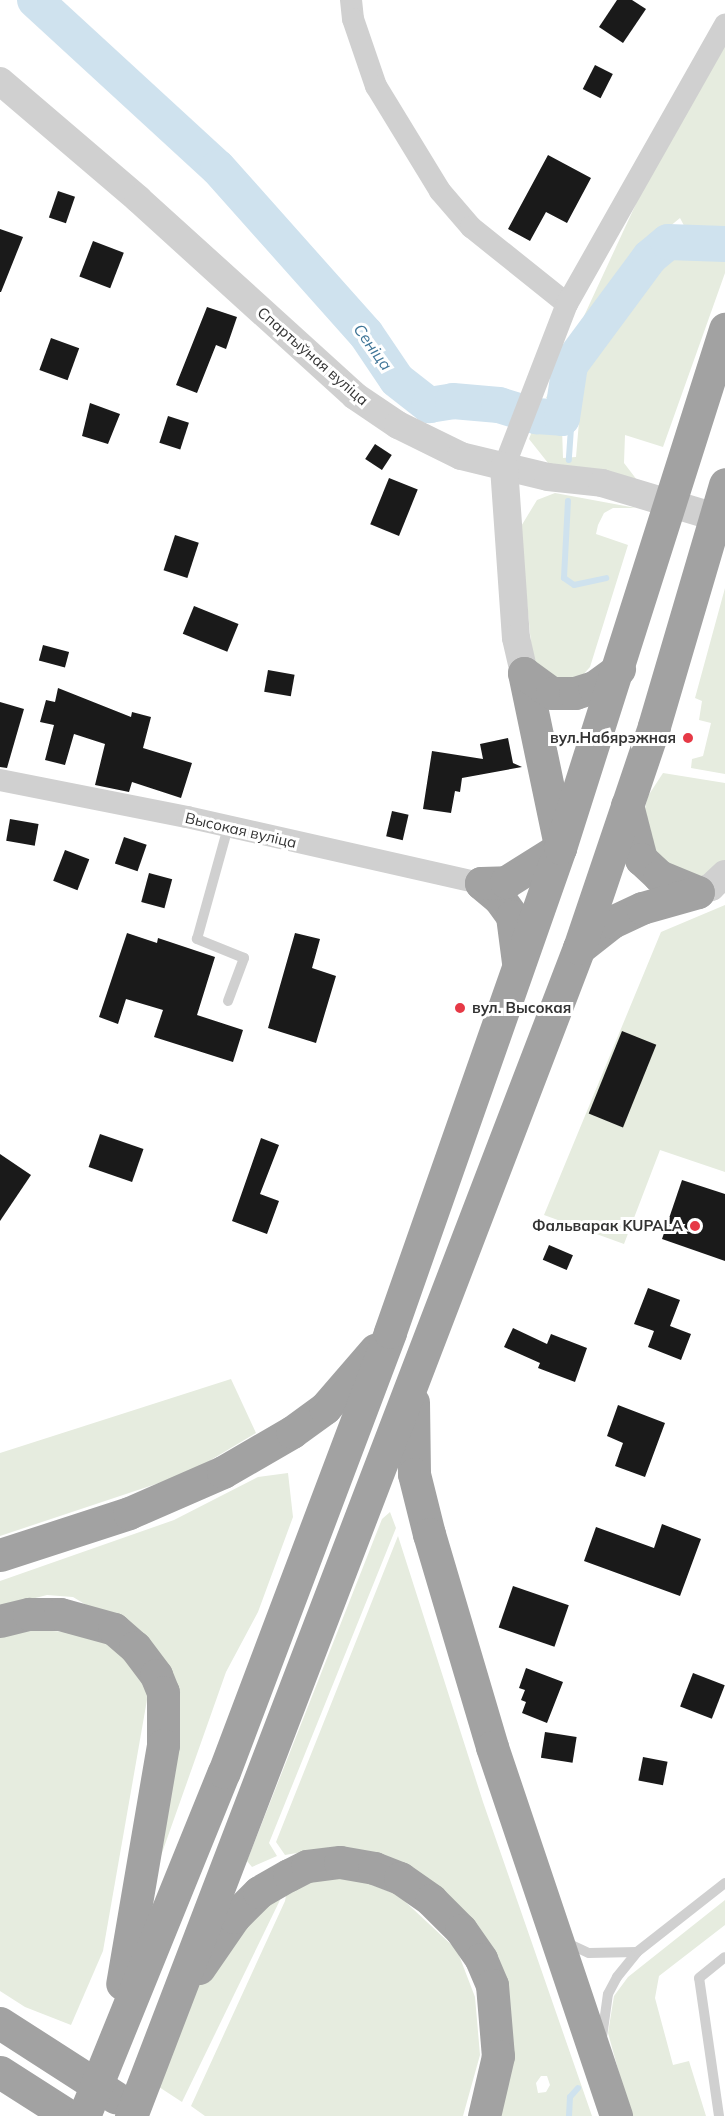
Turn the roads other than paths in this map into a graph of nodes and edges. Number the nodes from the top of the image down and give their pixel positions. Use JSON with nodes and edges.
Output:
{"nodes":[{"id":1,"x":351,"y":0,"type":"edge"},
{"id":2,"x":725,"y":25,"type":"edge"},
{"id":3,"x":0,"y":81,"type":"edge"},
{"id":4,"x":567,"y":304,"type":"junction"},
{"id":5,"x":725,"y":329,"type":"edge"},
{"id":6,"x":504,"y":467,"type":"junction"},
{"id":7,"x":725,"y":484,"type":"edge"},
{"id":8,"x":725,"y":520,"type":"edge"},
{"id":9,"x":619,"y":669,"type":"junction"},
{"id":10,"x":524,"y":673,"type":"junction"},
{"id":11,"x":0,"y":780,"type":"edge"},
{"id":12,"x":627,"y":805,"type":"junction"},
{"id":13,"x":228,"y":827,"type":"junction"},
{"id":14,"x":560,"y":848,"type":"junction"},
{"id":15,"x":725,"y":874,"type":"edge"},
{"id":16,"x":481,"y":884,"type":"junction"},
{"id":17,"x":698,"y":892,"type":"junction"},
{"id":18,"x":579,"y":948,"type":"junction"},
{"id":19,"x":518,"y":967,"type":"junction"},
{"id":20,"x":228,"y":1001,"type":"dead end"},
{"id":21,"x":390,"y":1332,"type":"junction"},
{"id":22,"x":412,"y":1388,"type":"junction"},
{"id":23,"x":0,"y":1555,"type":"edge"},
{"id":24,"x":0,"y":1621,"type":"edge"},
{"id":25,"x":725,"y":1883,"type":"edge"},
{"id":26,"x":552,"y":1930,"type":"junction"},
{"id":27,"x":637,"y":1952,"type":"junction"},
{"id":28,"x":725,"y":1957,"type":"edge"},
{"id":29,"x":169,"y":2012,"type":"junction"},
{"id":30,"x":10,"y":2030,"type":"edge"},
{"id":31,"x":108,"y":2054,"type":"junction"},
{"id":32,"x":2,"y":2073,"type":"edge"},
{"id":33,"x":605,"y":2086,"type":"junction"},
{"id":34,"x":69,"y":2116,"type":"edge"},
{"id":35,"x":84,"y":2116,"type":"edge"},
{"id":36,"x":131,"y":2116,"type":"edge"},
{"id":37,"x":144,"y":2116,"type":"edge"},
{"id":38,"x":484,"y":2116,"type":"edge"},
{"id":39,"x":615,"y":2116,"type":"edge"},
{"id":40,"x":719,"y":2116,"type":"edge"}],
"edges":[{"from":1,"to":4,"type":"street"},
{"from":2,"to":4,"type":"street"},
{"from":3,"to":6,"type":"street","name":"Спартыўная вуліца"},
{"from":4,"to":6,"type":"street"},
{"from":5,"to":9,"type":"highway"},
{"from":6,"to":8,"type":"street","name":"Спартыўная вуліца"},
{"from":6,"to":10,"type":"street"},
{"from":7,"to":12,"type":"highway"},
{"from":9,"to":10,"type":"highway"},
{"from":9,"to":14,"type":"highway"},
{"from":10,"to":14,"type":"highway"},
{"from":11,"to":13,"type":"street","name":"Высокая вуліца"},
{"from":12,"to":17,"type":"highway"},
{"from":12,"to":18,"type":"highway"},
{"from":13,"to":16,"type":"street","name":"Высокая вуліца"},
{"from":13,"to":20,"type":"lane"},
{"from":14,"to":16,"type":"highway"},
{"from":14,"to":19,"type":"highway"},
{"from":15,"to":17,"type":"street"},
{"from":16,"to":19,"type":"highway"},
{"from":17,"to":18,"type":"highway"},
{"from":18,"to":22,"type":"highway"},
{"from":19,"to":21,"type":"highway"},
{"from":21,"to":23,"type":"highway"},
{"from":21,"to":31,"type":"highway"},
{"from":22,"to":26,"type":"highway"},
{"from":22,"to":29,"type":"highway"},
{"from":24,"to":31,"type":"highway"},
{"from":25,"to":27,"type":"lane"},
{"from":26,"to":27,"type":"lane"},
{"from":26,"to":33,"type":"highway"},
{"from":27,"to":33,"type":"lane"},
{"from":28,"to":40,"type":"lane"},
{"from":29,"to":36,"type":"highway"},
{"from":29,"to":38,"type":"highway"},
{"from":30,"to":37,"type":"highway"},
{"from":31,"to":35,"type":"highway"},
{"from":32,"to":34,"type":"highway"},
{"from":33,"to":39,"type":"highway"}]}
